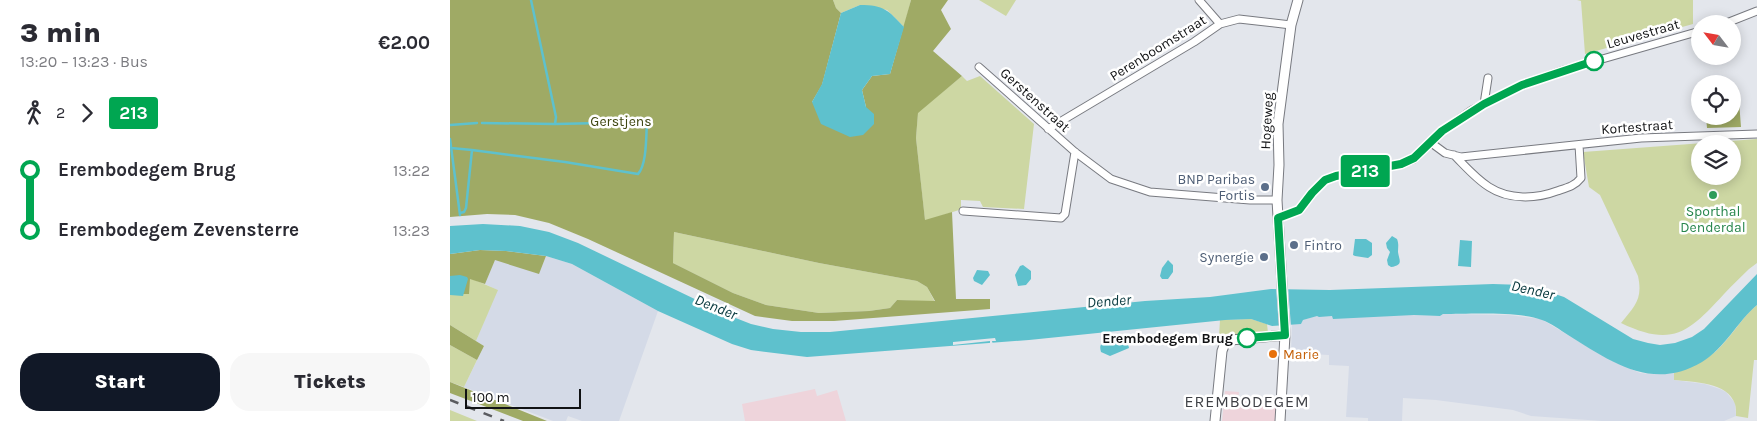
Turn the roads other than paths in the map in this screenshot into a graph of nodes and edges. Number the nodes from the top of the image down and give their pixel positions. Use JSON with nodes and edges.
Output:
{"nodes":[{"id":1,"x":1199,"y":0,"type":"edge"},
{"id":2,"x":1298,"y":0,"type":"edge"},
{"id":3,"x":1757,"y":11,"type":"edge"},
{"id":4,"x":1741,"y":17,"type":"edge"},
{"id":5,"x":1220,"y":24,"type":"junction"},
{"id":6,"x":1291,"y":25,"type":"junction"},
{"id":7,"x":1691,"y":34,"type":"edge"},
{"id":8,"x":979,"y":67,"type":"dead end"},
{"id":9,"x":1488,"y":78,"type":"dead end"},
{"id":10,"x":1484,"y":104,"type":"junction"},
{"id":11,"x":1048,"y":129,"type":"junction"},
{"id":12,"x":1757,"y":134,"type":"edge"},
{"id":13,"x":1430,"y":142,"type":"junction"},
{"id":14,"x":1579,"y":145,"type":"junction"},
{"id":15,"x":1075,"y":152,"type":"junction"},
{"id":16,"x":1454,"y":155,"type":"junction"},
{"id":17,"x":1277,"y":200,"type":"junction"},
{"id":18,"x":963,"y":211,"type":"dead end"},
{"id":19,"x":1278,"y":218,"type":"junction"},
{"id":20,"x":1285,"y":331,"type":"junction"},
{"id":21,"x":1215,"y":421,"type":"edge"},
{"id":22,"x":1280,"y":421,"type":"edge"}],
"edges":[{"from":1,"to":5,"type":"street"},
{"from":2,"to":6,"type":"street","name":"Hogeweg"},
{"from":3,"to":4,"type":"street"},
{"from":5,"to":6,"type":"street","name":"Perenboomstraat"},
{"from":5,"to":11,"type":"street","name":"Perenboomstraat"},
{"from":6,"to":17,"type":"street","name":"Hogeweg"},
{"from":7,"to":10,"type":"street","name":"Leuvestraat"},
{"from":8,"to":11,"type":"street","name":"Gerstenstraat"},
{"from":9,"to":10,"type":"street"},
{"from":10,"to":13,"type":"street","name":"Leuvestraat"},
{"from":11,"to":15,"type":"street","name":"Gerstenstraat"},
{"from":12,"to":14,"type":"street","name":"Kortestraat"},
{"from":13,"to":16,"type":"street","name":"Kortestraat"},
{"from":13,"to":19,"type":"street","name":"Leuvestraat"},
{"from":14,"to":16,"type":"street","name":"Kortestraat"},
{"from":14,"to":16,"type":"street","name":"Kortestraat"},
{"from":15,"to":17,"type":"street","name":"Gerstenstraat"},
{"from":15,"to":18,"type":"street"},
{"from":17,"to":19,"type":"street","name":"Hogeweg"},
{"from":19,"to":20,"type":"street","name":"Hogeweg"},
{"from":20,"to":21,"type":"street"},
{"from":20,"to":22,"type":"street","name":"Hogeweg"}]}
